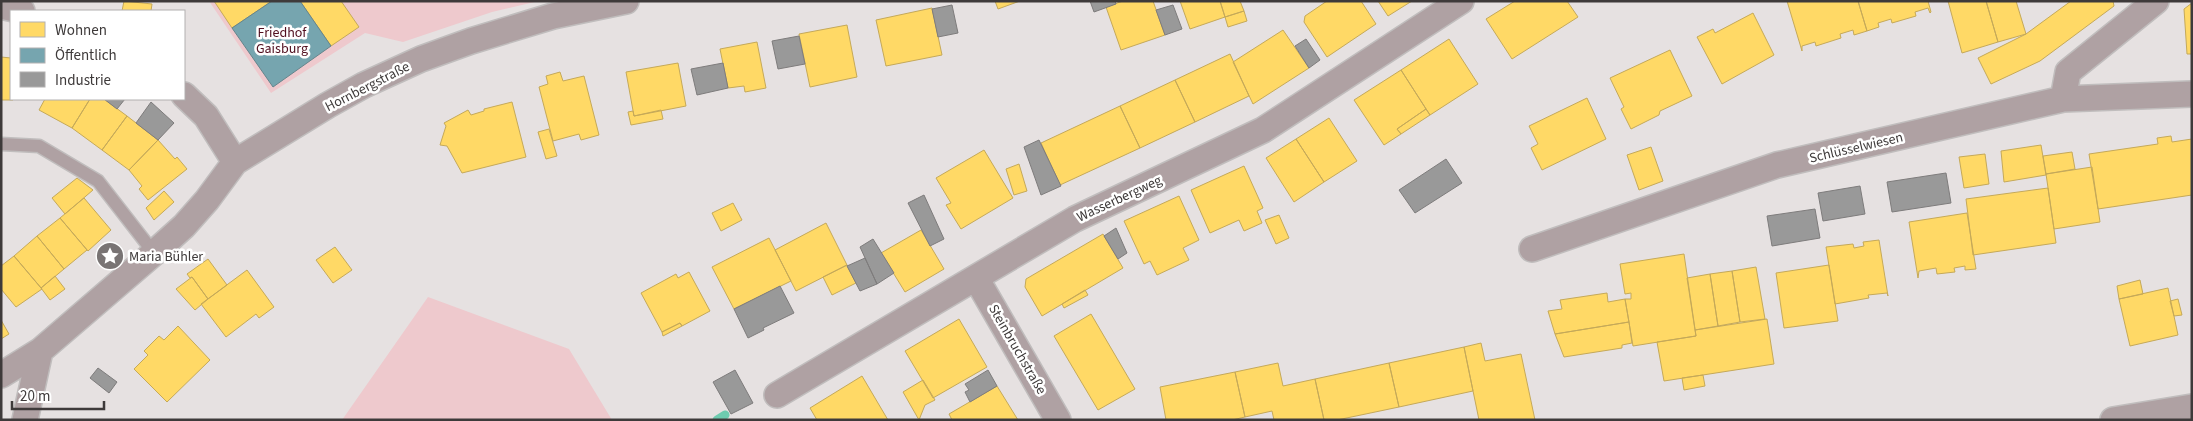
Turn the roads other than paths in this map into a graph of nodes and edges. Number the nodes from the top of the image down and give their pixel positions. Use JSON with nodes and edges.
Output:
{"nodes":[{"id":1,"x":626,"y":1,"type":"edge"},
{"id":2,"x":1461,"y":1,"type":"edge"},
{"id":3,"x":2156,"y":1,"type":"edge"},
{"id":4,"x":1,"y":6,"type":"edge"},
{"id":5,"x":18,"y":10,"type":"edge"},
{"id":6,"x":2192,"y":94,"type":"edge"},
{"id":7,"x":185,"y":96,"type":"edge"},
{"id":8,"x":2064,"y":99,"type":"junction"},
{"id":9,"x":1,"y":144,"type":"edge"},
{"id":10,"x":235,"y":162,"type":"junction"},
{"id":11,"x":1532,"y":249,"type":"dead end"},
{"id":12,"x":154,"y":253,"type":"junction"},
{"id":13,"x":976,"y":278,"type":"junction"},
{"id":14,"x":40,"y":351,"type":"junction"},
{"id":15,"x":1,"y":375,"type":"edge"},
{"id":16,"x":777,"y":395,"type":"dead end"},
{"id":17,"x":2192,"y":407,"type":"edge"},
{"id":18,"x":25,"y":420,"type":"edge"},
{"id":19,"x":1058,"y":420,"type":"edge"},
{"id":20,"x":2113,"y":420,"type":"edge"}],
"edges":[{"from":1,"to":10,"type":"street","name":"Hornbergstraße"},
{"from":2,"to":13,"type":"street","name":"Wasserbergweg"},
{"from":3,"to":8,"type":"street"},
{"from":4,"to":5,"type":"street"},
{"from":6,"to":8,"type":"street","name":"Schlüsselwiesen"},
{"from":7,"to":10,"type":"street"},
{"from":8,"to":11,"type":"street","name":"Schlüsselwiesen"},
{"from":9,"to":12,"type":"lane"},
{"from":10,"to":12,"type":"street","name":"Hornbergstraße"},
{"from":12,"to":14,"type":"street","name":"Hornbergstraße"},
{"from":13,"to":16,"type":"street","name":"Wasserbergweg"},
{"from":13,"to":19,"type":"street","name":"Steinbruchstraße"},
{"from":14,"to":15,"type":"street","name":"Hornbergstraße"},
{"from":14,"to":18,"type":"street"},
{"from":17,"to":20,"type":"street"}]}
